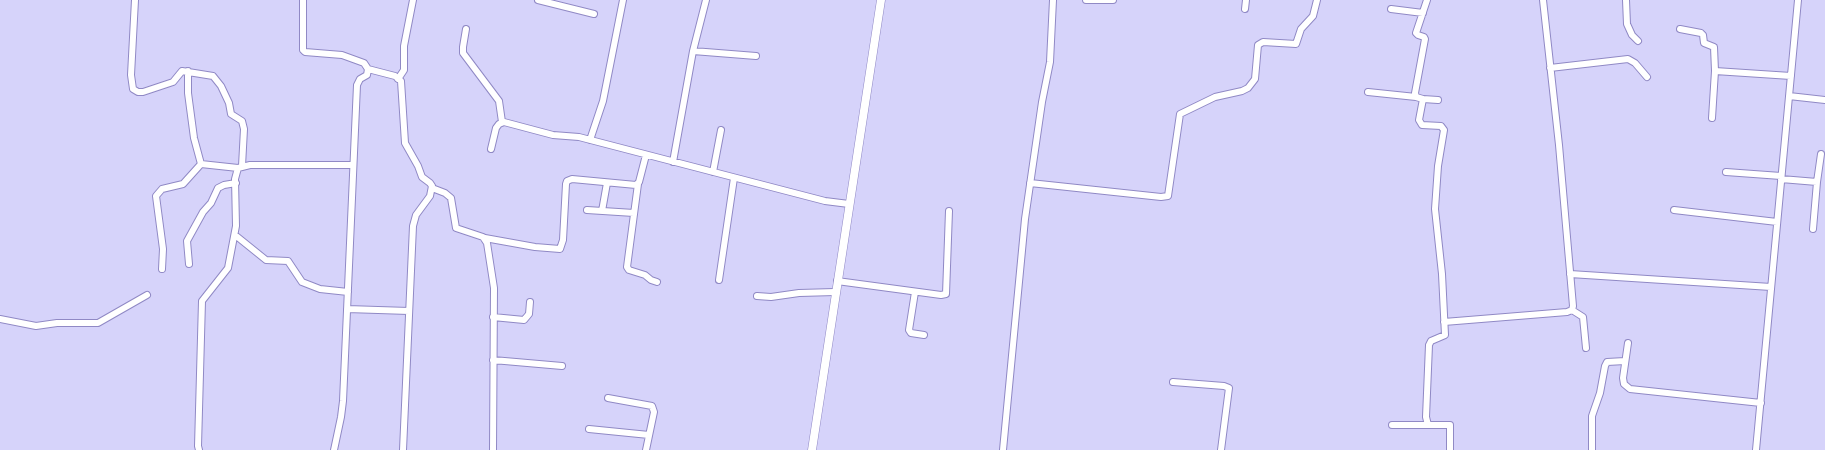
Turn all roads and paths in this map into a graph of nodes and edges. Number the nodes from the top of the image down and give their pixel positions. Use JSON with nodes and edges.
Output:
{"nodes":[{"id":1,"x":135,"y":0,"type":"edge"},
{"id":2,"x":303,"y":0,"type":"edge"},
{"id":3,"x":413,"y":0,"type":"edge"},
{"id":4,"x":538,"y":0,"type":"edge"},
{"id":5,"x":623,"y":0,"type":"edge"},
{"id":6,"x":706,"y":0,"type":"edge"},
{"id":7,"x":881,"y":0,"type":"edge"},
{"id":8,"x":1053,"y":0,"type":"edge"},
{"id":9,"x":1086,"y":0,"type":"edge"},
{"id":10,"x":1113,"y":0,"type":"edge"},
{"id":11,"x":1246,"y":0,"type":"edge"},
{"id":12,"x":1317,"y":0,"type":"edge"},
{"id":13,"x":1427,"y":0,"type":"edge"},
{"id":14,"x":1543,"y":0,"type":"edge"},
{"id":15,"x":1626,"y":0,"type":"edge"},
{"id":16,"x":1798,"y":0,"type":"edge"},
{"id":17,"x":1245,"y":9,"type":"dead end"},
{"id":18,"x":1391,"y":9,"type":"dead end"},
{"id":19,"x":1423,"y":13,"type":"junction"},
{"id":20,"x":594,"y":14,"type":"dead end"},
{"id":21,"x":466,"y":29,"type":"dead end"},
{"id":22,"x":1680,"y":29,"type":"dead end"},
{"id":23,"x":1638,"y":41,"type":"dead end"},
{"id":24,"x":693,"y":51,"type":"junction"},
{"id":25,"x":756,"y":56,"type":"dead end"},
{"id":26,"x":1550,"y":68,"type":"junction"},
{"id":27,"x":368,"y":69,"type":"junction"},
{"id":28,"x":1715,"y":70,"type":"junction"},
{"id":29,"x":188,"y":71,"type":"junction"},
{"id":30,"x":1791,"y":76,"type":"junction"},
{"id":31,"x":1647,"y":78,"type":"dead end"},
{"id":32,"x":398,"y":79,"type":"junction"},
{"id":33,"x":1368,"y":92,"type":"dead end"},
{"id":34,"x":1789,"y":96,"type":"junction"},
{"id":35,"x":1419,"y":98,"type":"junction"},
{"id":36,"x":1438,"y":100,"type":"dead end"},
{"id":37,"x":1825,"y":100,"type":"edge"},
{"id":38,"x":1712,"y":118,"type":"dead end"},
{"id":39,"x":502,"y":122,"type":"junction"},
{"id":40,"x":721,"y":130,"type":"dead end"},
{"id":41,"x":590,"y":140,"type":"junction"},
{"id":42,"x":491,"y":149,"type":"dead end"},
{"id":43,"x":1821,"y":154,"type":"dead end"},
{"id":44,"x":646,"y":155,"type":"junction"},
{"id":45,"x":673,"y":162,"type":"junction"},
{"id":46,"x":201,"y":164,"type":"junction"},
{"id":47,"x":353,"y":165,"type":"junction"},
{"id":48,"x":240,"y":167,"type":"junction"},
{"id":49,"x":713,"y":172,"type":"junction"},
{"id":50,"x":1726,"y":172,"type":"dead end"},
{"id":51,"x":734,"y":178,"type":"junction"},
{"id":52,"x":1781,"y":178,"type":"junction"},
{"id":53,"x":1817,"y":182,"type":"junction"},
{"id":54,"x":236,"y":183,"type":"junction"},
{"id":55,"x":607,"y":183,"type":"junction"},
{"id":56,"x":1030,"y":183,"type":"junction"},
{"id":57,"x":638,"y":184,"type":"junction"},
{"id":58,"x":432,"y":188,"type":"junction"},
{"id":59,"x":849,"y":204,"type":"junction"},
{"id":60,"x":587,"y":210,"type":"dead end"},
{"id":61,"x":1674,"y":210,"type":"dead end"},
{"id":62,"x":602,"y":211,"type":"junction"},
{"id":63,"x":949,"y":212,"type":"dead end"},
{"id":64,"x":634,"y":213,"type":"junction"},
{"id":65,"x":1777,"y":222,"type":"junction"},
{"id":66,"x":1814,"y":229,"type":"dead end"},
{"id":67,"x":235,"y":235,"type":"junction"},
{"id":68,"x":485,"y":238,"type":"junction"},
{"id":69,"x":189,"y":264,"type":"dead end"},
{"id":70,"x":162,"y":270,"type":"dead end"},
{"id":71,"x":1570,"y":274,"type":"junction"},
{"id":72,"x":719,"y":280,"type":"dead end"},
{"id":73,"x":837,"y":281,"type":"junction"},
{"id":74,"x":658,"y":282,"type":"dead end"},
{"id":75,"x":1771,"y":287,"type":"junction"},
{"id":76,"x":348,"y":292,"type":"junction"},
{"id":77,"x":835,"y":292,"type":"junction"},
{"id":78,"x":915,"y":292,"type":"junction"},
{"id":79,"x":147,"y":294,"type":"dead end"},
{"id":80,"x":757,"y":296,"type":"dead end"},
{"id":81,"x":530,"y":302,"type":"dead end"},
{"id":82,"x":347,"y":308,"type":"junction"},
{"id":83,"x":1572,"y":310,"type":"junction"},
{"id":84,"x":409,"y":311,"type":"junction"},
{"id":85,"x":493,"y":317,"type":"junction"},
{"id":86,"x":0,"y":318,"type":"edge"},
{"id":87,"x":1444,"y":322,"type":"junction"},
{"id":88,"x":924,"y":335,"type":"dead end"},
{"id":89,"x":1628,"y":343,"type":"dead end"},
{"id":90,"x":1586,"y":348,"type":"dead end"},
{"id":91,"x":493,"y":360,"type":"junction"},
{"id":92,"x":1626,"y":361,"type":"junction"},
{"id":93,"x":562,"y":366,"type":"dead end"},
{"id":94,"x":1174,"y":382,"type":"dead end"},
{"id":95,"x":608,"y":398,"type":"dead end"},
{"id":96,"x":1760,"y":403,"type":"junction"},
{"id":97,"x":1392,"y":425,"type":"dead end"},
{"id":98,"x":1428,"y":425,"type":"junction"},
{"id":99,"x":589,"y":429,"type":"dead end"},
{"id":100,"x":649,"y":435,"type":"junction"},
{"id":101,"x":199,"y":450,"type":"edge"},
{"id":102,"x":334,"y":450,"type":"edge"},
{"id":103,"x":403,"y":450,"type":"edge"},
{"id":104,"x":493,"y":450,"type":"edge"},
{"id":105,"x":646,"y":450,"type":"edge"},
{"id":106,"x":812,"y":450,"type":"edge"},
{"id":107,"x":1004,"y":450,"type":"edge"},
{"id":108,"x":1221,"y":450,"type":"edge"},
{"id":109,"x":1450,"y":450,"type":"edge"},
{"id":110,"x":1592,"y":450,"type":"edge"},
{"id":111,"x":1756,"y":450,"type":"edge"}],
"edges":[{"from":1,"to":29,"type":"street"},
{"from":2,"to":27,"type":"street"},
{"from":3,"to":32,"type":"street"},
{"from":4,"to":20,"type":"street"},
{"from":5,"to":41,"type":"street"},
{"from":6,"to":24,"type":"street"},
{"from":7,"to":59,"type":"street"},
{"from":8,"to":56,"type":"street"},
{"from":9,"to":10,"type":"street"},
{"from":11,"to":17,"type":"street"},
{"from":12,"to":56,"type":"street"},
{"from":13,"to":19,"type":"street"},
{"from":14,"to":26,"type":"street"},
{"from":15,"to":23,"type":"street"},
{"from":16,"to":30,"type":"street"},
{"from":18,"to":19,"type":"street"},
{"from":19,"to":35,"type":"street"},
{"from":21,"to":39,"type":"street"},
{"from":22,"to":28,"type":"street"},
{"from":24,"to":25,"type":"street"},
{"from":24,"to":45,"type":"street"},
{"from":26,"to":31,"type":"street"},
{"from":26,"to":71,"type":"street"},
{"from":27,"to":32,"type":"street"},
{"from":27,"to":47,"type":"street"},
{"from":28,"to":30,"type":"street"},
{"from":28,"to":38,"type":"street"},
{"from":29,"to":46,"type":"street"},
{"from":29,"to":48,"type":"street"},
{"from":30,"to":34,"type":"street"},
{"from":32,"to":58,"type":"street"},
{"from":33,"to":35,"type":"street"},
{"from":34,"to":37,"type":"street"},
{"from":34,"to":52,"type":"street"},
{"from":35,"to":36,"type":"street"},
{"from":35,"to":87,"type":"street"},
{"from":39,"to":41,"type":"street"},
{"from":39,"to":42,"type":"street"},
{"from":40,"to":49,"type":"street"},
{"from":41,"to":44,"type":"street"},
{"from":43,"to":53,"type":"street"},
{"from":44,"to":45,"type":"street"},
{"from":44,"to":57,"type":"street"},
{"from":45,"to":49,"type":"street"},
{"from":46,"to":48,"type":"street"},
{"from":46,"to":70,"type":"street"},
{"from":47,"to":48,"type":"street"},
{"from":47,"to":76,"type":"street"},
{"from":48,"to":54,"type":"street"},
{"from":49,"to":51,"type":"street"},
{"from":50,"to":52,"type":"street"},
{"from":51,"to":59,"type":"street"},
{"from":51,"to":72,"type":"street"},
{"from":52,"to":53,"type":"street"},
{"from":52,"to":65,"type":"street"},
{"from":53,"to":66,"type":"street"},
{"from":54,"to":67,"type":"street"},
{"from":54,"to":69,"type":"street"},
{"from":55,"to":57,"type":"street"},
{"from":55,"to":62,"type":"street"},
{"from":55,"to":68,"type":"street"},
{"from":56,"to":107,"type":"street"},
{"from":57,"to":64,"type":"street"},
{"from":58,"to":68,"type":"street"},
{"from":58,"to":84,"type":"street"},
{"from":59,"to":73,"type":"street"},
{"from":60,"to":62,"type":"street"},
{"from":61,"to":65,"type":"street"},
{"from":62,"to":64,"type":"street"},
{"from":63,"to":78,"type":"street"},
{"from":64,"to":74,"type":"street"},
{"from":65,"to":75,"type":"street"},
{"from":67,"to":76,"type":"street"},
{"from":67,"to":101,"type":"street"},
{"from":68,"to":85,"type":"street"},
{"from":71,"to":75,"type":"street"},
{"from":71,"to":83,"type":"street"},
{"from":73,"to":77,"type":"street"},
{"from":73,"to":78,"type":"street"},
{"from":75,"to":96,"type":"street"},
{"from":76,"to":82,"type":"street"},
{"from":77,"to":80,"type":"street"},
{"from":77,"to":106,"type":"street"},
{"from":78,"to":88,"type":"street"},
{"from":79,"to":86,"type":"street"},
{"from":81,"to":85,"type":"street"},
{"from":82,"to":84,"type":"street"},
{"from":82,"to":102,"type":"street"},
{"from":83,"to":87,"type":"street"},
{"from":83,"to":90,"type":"street"},
{"from":84,"to":103,"type":"street"},
{"from":85,"to":91,"type":"street"},
{"from":87,"to":98,"type":"street"},
{"from":89,"to":92,"type":"street"},
{"from":91,"to":93,"type":"street"},
{"from":91,"to":104,"type":"street"},
{"from":92,"to":96,"type":"street"},
{"from":92,"to":110,"type":"street"},
{"from":94,"to":108,"type":"street"},
{"from":95,"to":100,"type":"street"},
{"from":96,"to":111,"type":"street"},
{"from":97,"to":98,"type":"street"},
{"from":98,"to":109,"type":"street"},
{"from":99,"to":100,"type":"street"},
{"from":100,"to":105,"type":"street"}]}
